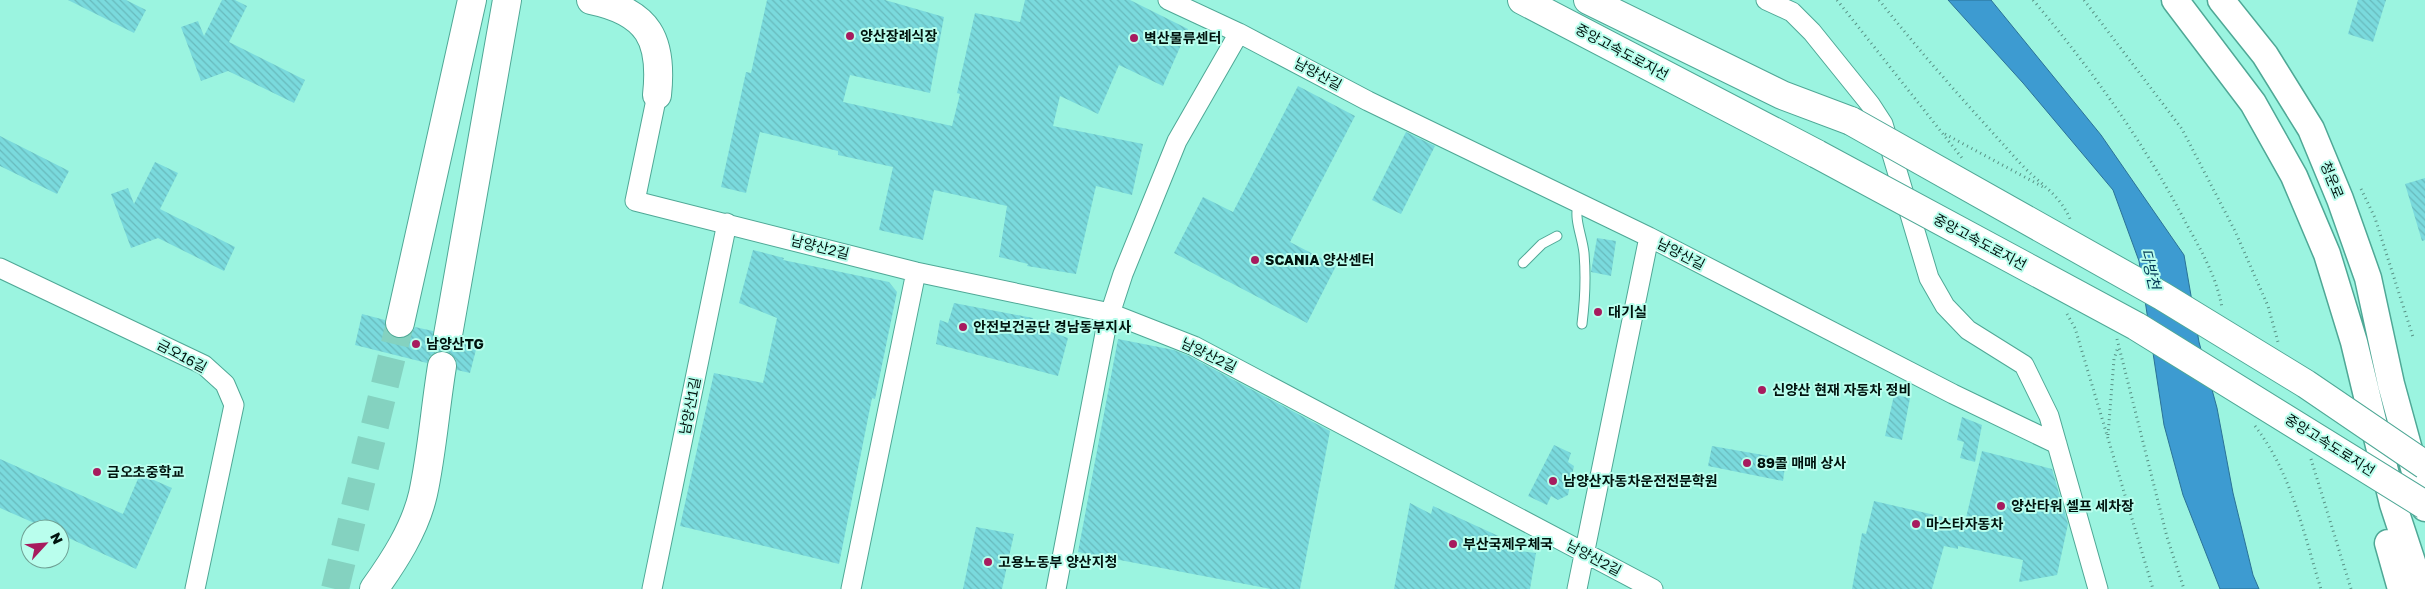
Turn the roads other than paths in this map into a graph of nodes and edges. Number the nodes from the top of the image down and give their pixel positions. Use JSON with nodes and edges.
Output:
{"nodes":[{"id":1,"x":472,"y":0,"type":"edge"},
{"id":2,"x":507,"y":0,"type":"edge"},
{"id":3,"x":591,"y":0,"type":"edge"},
{"id":4,"x":1168,"y":0,"type":"edge"},
{"id":5,"x":1522,"y":0,"type":"edge"},
{"id":6,"x":1588,"y":0,"type":"edge"},
{"id":7,"x":1624,"y":0,"type":"edge"},
{"id":8,"x":1766,"y":0,"type":"edge"},
{"id":9,"x":2175,"y":0,"type":"edge"},
{"id":10,"x":2221,"y":0,"type":"edge"},
{"id":11,"x":1239,"y":33,"type":"junction"},
{"id":12,"x":657,"y":95,"type":"joint"},
{"id":13,"x":1782,"y":96,"type":"junction"},
{"id":14,"x":1578,"y":203,"type":"junction"},
{"id":15,"x":727,"y":223,"type":"junction"},
{"id":16,"x":1557,"y":236,"type":"dead end"},
{"id":17,"x":1649,"y":237,"type":"junction"},
{"id":18,"x":1523,"y":263,"type":"dead end"},
{"id":19,"x":0,"y":268,"type":"edge"},
{"id":20,"x":916,"y":272,"type":"junction"},
{"id":21,"x":1110,"y":313,"type":"junction"},
{"id":22,"x":400,"y":323,"type":"tunnel mouth"},
{"id":23,"x":1582,"y":324,"type":"dead end"},
{"id":24,"x":448,"y":335,"type":"dead end"},
{"id":25,"x":2354,"y":342,"type":"junction"},
{"id":26,"x":442,"y":366,"type":"dead end"},
{"id":27,"x":2390,"y":384,"type":"junction"},
{"id":28,"x":2057,"y":444,"type":"junction"},
{"id":29,"x":2425,"y":464,"type":"edge"},
{"id":30,"x":2425,"y":480,"type":"edge"},
{"id":31,"x":2425,"y":507,"type":"edge"},
{"id":32,"x":1583,"y":553,"type":"junction"},
{"id":33,"x":195,"y":589,"type":"edge"},
{"id":34,"x":374,"y":589,"type":"edge"},
{"id":35,"x":652,"y":589,"type":"edge"},
{"id":36,"x":851,"y":589,"type":"edge"},
{"id":37,"x":1056,"y":589,"type":"edge"},
{"id":38,"x":1577,"y":589,"type":"edge"},
{"id":39,"x":1653,"y":589,"type":"edge"},
{"id":40,"x":2098,"y":589,"type":"edge"},
{"id":41,"x":2401,"y":589,"type":"edge"},
{"id":42,"x":2421,"y":589,"type":"edge"}],
"edges":[{"from":1,"to":22,"type":"highway"},
{"from":2,"to":24,"type":"highway"},
{"from":3,"to":12,"type":"highway"},
{"from":4,"to":11,"type":"street","name":"남양산길"},
{"from":5,"to":31,"type":"highway","name":"중앙고속도로지선","bridge":true},
{"from":6,"to":13,"type":"highway"},
{"from":7,"to":13,"type":"highway"},
{"from":8,"to":28,"type":"street"},
{"from":9,"to":25,"type":"main road"},
{"from":10,"to":27,"type":"main road","name":"청운로"},
{"from":11,"to":14,"type":"street","name":"남양산길"},
{"from":11,"to":21,"type":"street"},
{"from":12,"to":15,"type":"street","name":"남양산2길"},
{"from":13,"to":29,"type":"highway","bridge":true},
{"from":14,"to":17,"type":"street","name":"남양산길"},
{"from":14,"to":23,"type":"lane"},
{"from":15,"to":20,"type":"street","name":"남양산2길"},
{"from":15,"to":35,"type":"street","name":"남양산1길"},
{"from":16,"to":18,"type":"lane"},
{"from":17,"to":28,"type":"street","name":"남양산길"},
{"from":17,"to":32,"type":"street"},
{"from":19,"to":33,"type":"street","name":"금오16길"},
{"from":20,"to":21,"type":"street","name":"남양산2길"},
{"from":20,"to":36,"type":"street"},
{"from":21,"to":32,"type":"street","name":"남양산2길"},
{"from":21,"to":37,"type":"street"},
{"from":25,"to":41,"type":"main road"},
{"from":25,"to":42,"type":"main road"},
{"from":26,"to":34,"type":"highway"},
{"from":27,"to":30,"type":"main road","name":"청운로"},
{"from":27,"to":31,"type":"main road","name":"청운로"},
{"from":28,"to":40,"type":"street"},
{"from":32,"to":38,"type":"street"},
{"from":32,"to":39,"type":"street","name":"남양산2길"}]}
